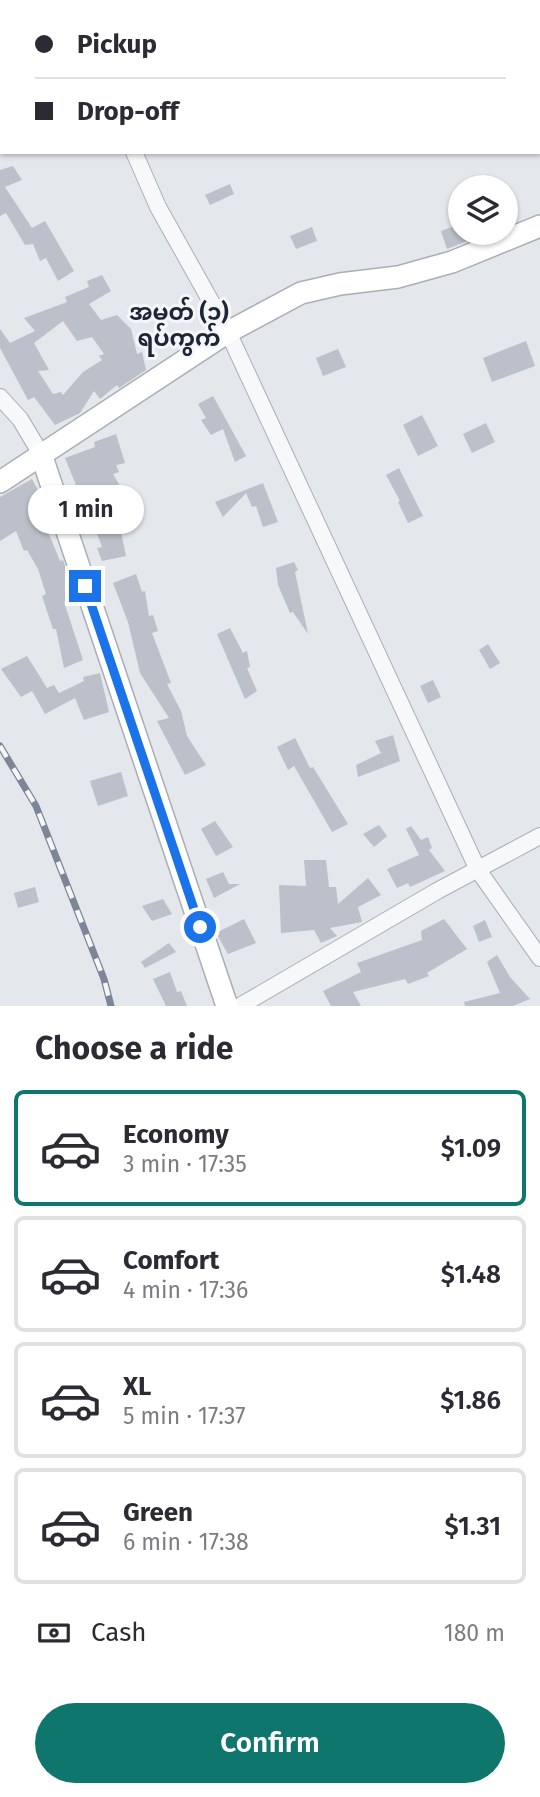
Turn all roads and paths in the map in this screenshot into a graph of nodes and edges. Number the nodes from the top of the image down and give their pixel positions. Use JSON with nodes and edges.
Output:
{"nodes":[{"id":1,"x":135,"y":154,"type":"edge"},
{"id":2,"x":540,"y":226,"type":"edge"},
{"id":3,"x":229,"y":332,"type":"junction"},
{"id":4,"x":0,"y":397,"type":"edge"},
{"id":5,"x":41,"y":454,"type":"junction"},
{"id":6,"x":0,"y":482,"type":"edge"},
{"id":7,"x":540,"y":836,"type":"edge"},
{"id":8,"x":478,"y":870,"type":"junction"},
{"id":9,"x":540,"y":958,"type":"edge"},
{"id":10,"x":227,"y":1006,"type":"edge"},
{"id":11,"x":240,"y":1006,"type":"edge"}],
"edges":[{"from":1,"to":3,"type":"street"},
{"from":2,"to":3,"type":"main road"},
{"from":3,"to":5,"type":"main road"},
{"from":3,"to":8,"type":"street"},
{"from":4,"to":5,"type":"street"},
{"from":5,"to":6,"type":"main road"},
{"from":5,"to":10,"type":"main road"},
{"from":7,"to":8,"type":"street"},
{"from":8,"to":9,"type":"street"},
{"from":8,"to":11,"type":"street"}]}
